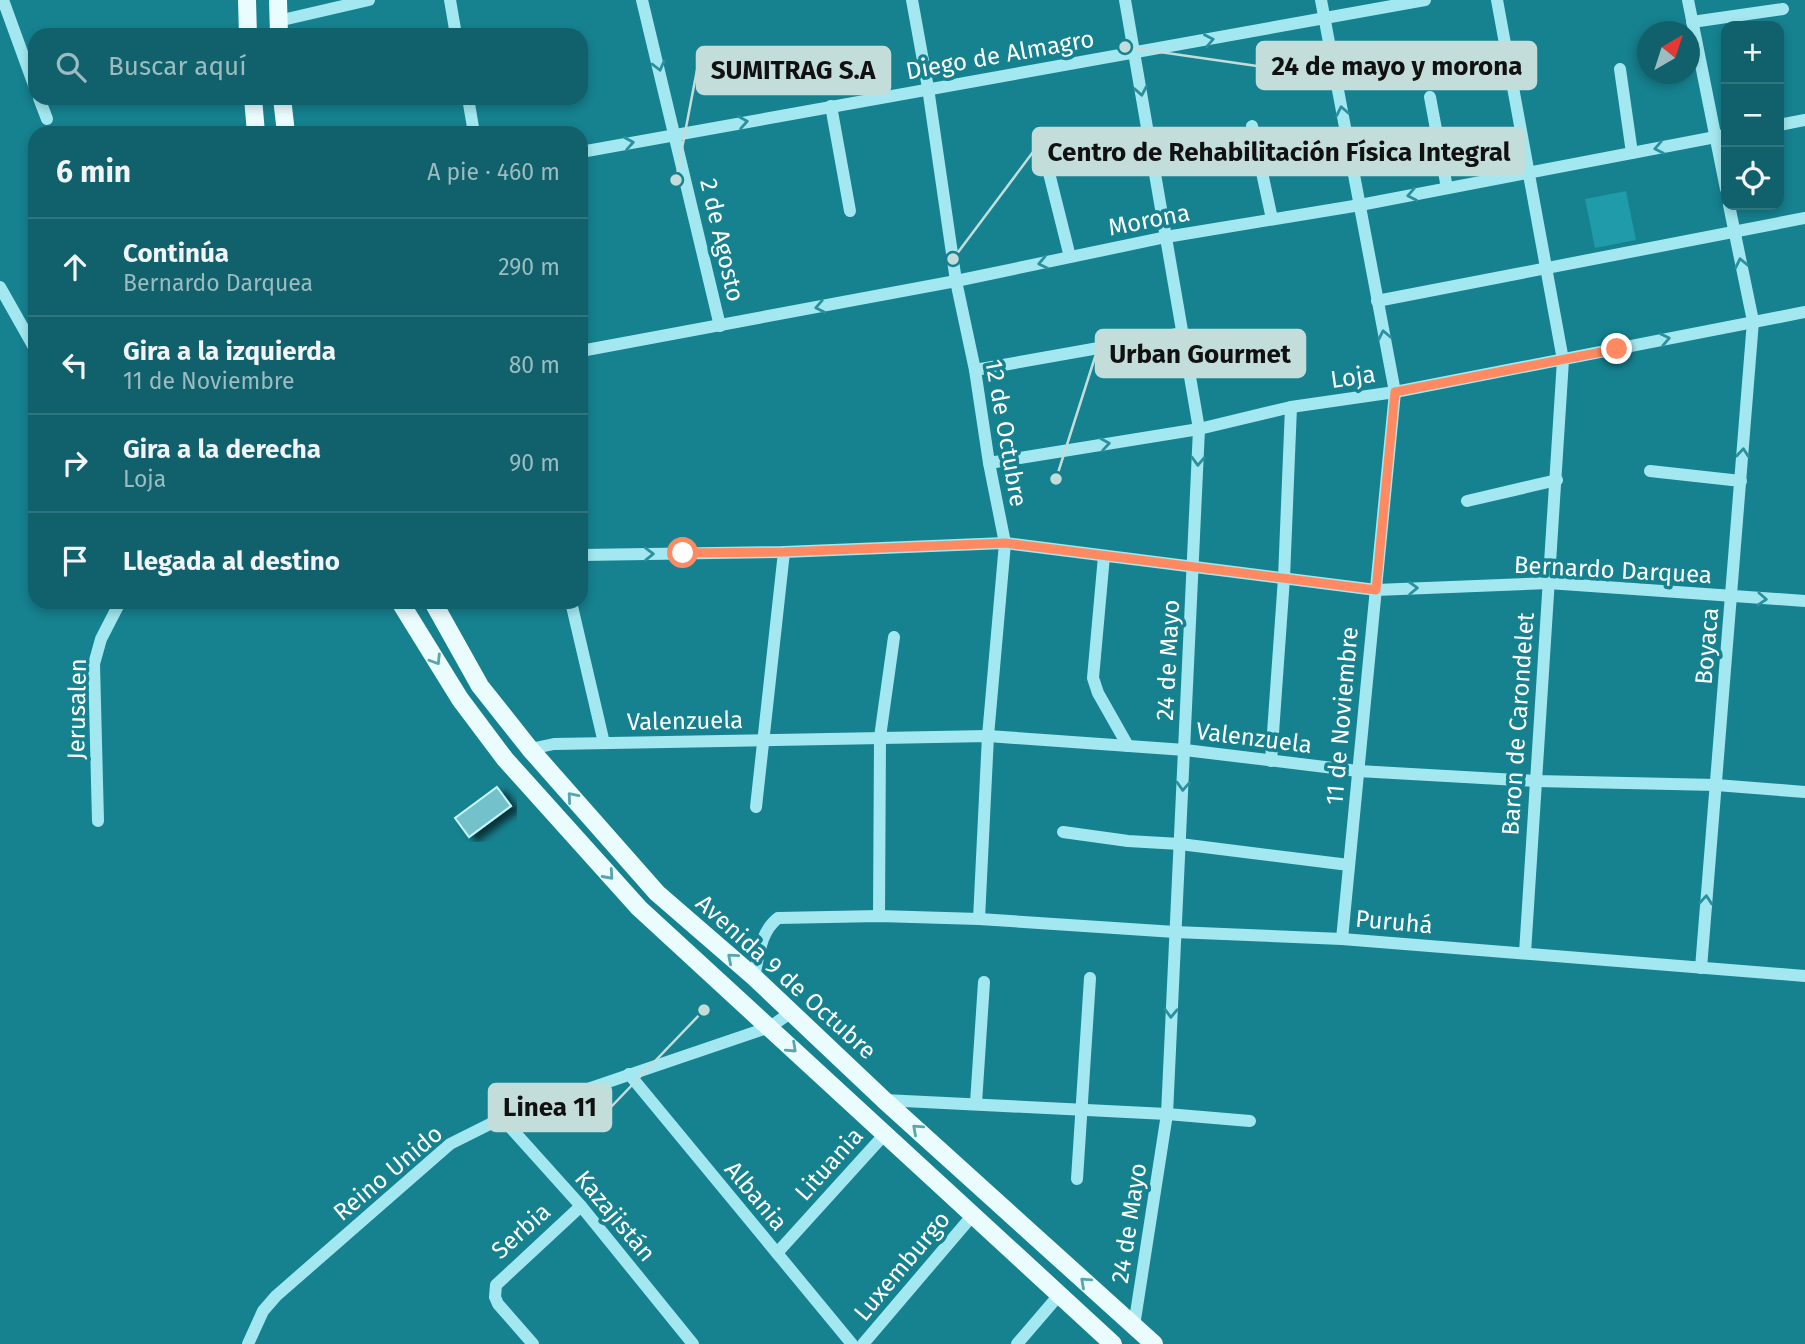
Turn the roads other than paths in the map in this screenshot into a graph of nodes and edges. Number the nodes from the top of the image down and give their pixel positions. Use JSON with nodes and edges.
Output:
{"nodes":[{"id":1,"x":3,"y":0,"type":"edge"},
{"id":2,"x":247,"y":0,"type":"edge"},
{"id":3,"x":278,"y":0,"type":"edge"},
{"id":4,"x":369,"y":0,"type":"edge"},
{"id":5,"x":450,"y":0,"type":"edge"},
{"id":6,"x":642,"y":0,"type":"edge"},
{"id":7,"x":912,"y":0,"type":"edge"},
{"id":8,"x":1125,"y":0,"type":"edge"},
{"id":9,"x":1321,"y":0,"type":"edge"},
{"id":10,"x":1425,"y":0,"type":"edge"},
{"id":11,"x":1497,"y":0,"type":"edge"},
{"id":12,"x":1688,"y":0,"type":"edge"},
{"id":13,"x":1783,"y":9,"type":"dead end"},
{"id":14,"x":1325,"y":19,"type":"junction"},
{"id":15,"x":1692,"y":21,"type":"edge"},
{"id":16,"x":1699,"y":21,"type":"edge"},
{"id":17,"x":248,"y":28,"type":"edge"},
{"id":18,"x":278,"y":28,"type":"edge"},
{"id":19,"x":455,"y":28,"type":"edge"},
{"id":20,"x":1700,"y":53,"type":"edge"},
{"id":21,"x":1135,"y":54,"type":"junction"},
{"id":22,"x":28,"y":69,"type":"edge"},
{"id":23,"x":1620,"y":69,"type":"dead end"},
{"id":24,"x":928,"y":88,"type":"junction"},
{"id":25,"x":1430,"y":97,"type":"dead end"},
{"id":26,"x":42,"y":105,"type":"edge"},
{"id":27,"x":254,"y":105,"type":"edge"},
{"id":28,"x":283,"y":105,"type":"edge"},
{"id":29,"x":469,"y":105,"type":"edge"},
{"id":30,"x":831,"y":106,"type":"junction"},
{"id":31,"x":47,"y":119,"type":"dead end"},
{"id":32,"x":1805,"y":120,"type":"edge"},
{"id":33,"x":1784,"y":124,"type":"edge"},
{"id":34,"x":255,"y":126,"type":"edge"},
{"id":35,"x":285,"y":126,"type":"edge"},
{"id":36,"x":473,"y":126,"type":"edge"},
{"id":37,"x":1252,"y":126,"type":"dead end"},
{"id":38,"x":676,"y":134,"type":"junction"},
{"id":39,"x":1721,"y":136,"type":"edge"},
{"id":40,"x":588,"y":151,"type":"edge"},
{"id":41,"x":1632,"y":153,"type":"junction"},
{"id":42,"x":1047,"y":165,"type":"dead end"},
{"id":43,"x":1528,"y":173,"type":"junction"},
{"id":44,"x":1447,"y":188,"type":"junction"},
{"id":45,"x":1360,"y":205,"type":"junction"},
{"id":46,"x":1730,"y":210,"type":"edge"},
{"id":47,"x":850,"y":211,"type":"dead end"},
{"id":48,"x":1805,"y":218,"type":"edge"},
{"id":49,"x":1272,"y":219,"type":"junction"},
{"id":50,"x":1735,"y":232,"type":"junction"},
{"id":51,"x":1166,"y":237,"type":"junction"},
{"id":52,"x":1070,"y":257,"type":"junction"},
{"id":53,"x":1546,"y":268,"type":"junction"},
{"id":54,"x":956,"y":281,"type":"junction"},
{"id":55,"x":0,"y":287,"type":"edge"},
{"id":56,"x":1377,"y":301,"type":"junction"},
{"id":57,"x":1805,"y":312,"type":"edge"},
{"id":58,"x":1753,"y":321,"type":"junction"},
{"id":59,"x":720,"y":326,"type":"junction"},
{"id":60,"x":1183,"y":333,"type":"junction"},
{"id":61,"x":28,"y":337,"type":"edge"},
{"id":62,"x":588,"y":350,"type":"edge"},
{"id":63,"x":1563,"y":360,"type":"junction"},
{"id":64,"x":975,"y":370,"type":"junction"},
{"id":65,"x":1395,"y":392,"type":"junction"},
{"id":66,"x":1291,"y":407,"type":"junction"},
{"id":67,"x":1199,"y":429,"type":"junction"},
{"id":68,"x":989,"y":463,"type":"junction"},
{"id":69,"x":1650,"y":471,"type":"dead end"},
{"id":70,"x":1557,"y":480,"type":"junction"},
{"id":71,"x":1741,"y":481,"type":"junction"},
{"id":72,"x":1466,"y":501,"type":"dead end"},
{"id":73,"x":1005,"y":543,"type":"junction"},
{"id":74,"x":784,"y":552,"type":"junction"},
{"id":75,"x":588,"y":555,"type":"edge"},
{"id":76,"x":1104,"y":556,"type":"junction"},
{"id":77,"x":1193,"y":567,"type":"junction"},
{"id":78,"x":1284,"y":578,"type":"junction"},
{"id":79,"x":1548,"y":583,"type":"junction"},
{"id":80,"x":1376,"y":590,"type":"junction"},
{"id":81,"x":1732,"y":598,"type":"junction"},
{"id":82,"x":1805,"y":601,"type":"edge"},
{"id":83,"x":116,"y":609,"type":"edge"},
{"id":84,"x":404,"y":609,"type":"edge"},
{"id":85,"x":437,"y":609,"type":"edge"},
{"id":86,"x":573,"y":609,"type":"edge"},
{"id":87,"x":894,"y":637,"type":"dead end"},
{"id":88,"x":988,"y":736,"type":"junction"},
{"id":89,"x":880,"y":737,"type":"junction"},
{"id":90,"x":764,"y":740,"type":"junction"},
{"id":91,"x":604,"y":743,"type":"junction"},
{"id":92,"x":1128,"y":746,"type":"junction"},
{"id":93,"x":530,"y":749,"type":"junction"},
{"id":94,"x":1185,"y":750,"type":"junction"},
{"id":95,"x":1271,"y":761,"type":"junction"},
{"id":96,"x":1358,"y":771,"type":"junction"},
{"id":97,"x":1536,"y":781,"type":"junction"},
{"id":98,"x":1716,"y":785,"type":"junction"},
{"id":99,"x":1805,"y":792,"type":"edge"},
{"id":100,"x":756,"y":807,"type":"dead end"},
{"id":101,"x":98,"y":821,"type":"dead end"},
{"id":102,"x":1063,"y":832,"type":"dead end"},
{"id":103,"x":1180,"y":844,"type":"junction"},
{"id":104,"x":1349,"y":864,"type":"junction"},
{"id":105,"x":879,"y":916,"type":"junction"},
{"id":106,"x":979,"y":919,"type":"junction"},
{"id":107,"x":1175,"y":932,"type":"junction"},
{"id":108,"x":1342,"y":939,"type":"junction"},
{"id":109,"x":1525,"y":953,"type":"junction"},
{"id":110,"x":1701,"y":968,"type":"junction"},
{"id":111,"x":1805,"y":976,"type":"edge"},
{"id":112,"x":754,"y":977,"type":"junction"},
{"id":113,"x":1090,"y":978,"type":"dead end"},
{"id":114,"x":984,"y":982,"type":"dead end"},
{"id":115,"x":790,"y":1013,"type":"junction"},
{"id":116,"x":770,"y":1027,"type":"junction"},
{"id":117,"x":629,"y":1074,"type":"junction"},
{"id":118,"x":884,"y":1100,"type":"junction"},
{"id":119,"x":976,"y":1103,"type":"junction"},
{"id":120,"x":1081,"y":1109,"type":"junction"},
{"id":121,"x":1167,"y":1114,"type":"junction"},
{"id":122,"x":502,"y":1118,"type":"junction"},
{"id":123,"x":1250,"y":1121,"type":"dead end"},
{"id":124,"x":884,"y":1135,"type":"junction"},
{"id":125,"x":1077,"y":1179,"type":"dead end"},
{"id":126,"x":580,"y":1206,"type":"junction"},
{"id":127,"x":972,"y":1216,"type":"junction"},
{"id":128,"x":777,"y":1253,"type":"junction"},
{"id":129,"x":1059,"y":1295,"type":"junction"},
{"id":130,"x":1135,"y":1326,"type":"junction"},
{"id":131,"x":248,"y":1344,"type":"edge"},
{"id":132,"x":533,"y":1344,"type":"edge"},
{"id":133,"x":693,"y":1344,"type":"edge"},
{"id":134,"x":852,"y":1344,"type":"edge"},
{"id":135,"x":863,"y":1344,"type":"edge"},
{"id":136,"x":1017,"y":1344,"type":"edge"},
{"id":137,"x":1113,"y":1344,"type":"edge"},
{"id":138,"x":1154,"y":1344,"type":"edge"}],
"edges":[{"from":1,"to":22,"type":"street"},
{"from":2,"to":17,"type":"main road"},
{"from":3,"to":18,"type":"main road"},
{"from":4,"to":18,"type":"street"},
{"from":5,"to":19,"type":"street"},
{"from":6,"to":38,"type":"street","name":"2 de Agosto","one_way":true},
{"from":7,"to":24,"type":"street","name":"12 de Octubre"},
{"from":8,"to":21,"type":"street","name":"24 de Mayo"},
{"from":9,"to":14,"type":"street","name":"11 de Noviembre"},
{"from":10,"to":14,"type":"street","name":"Diego de Almagro"},
{"from":11,"to":43,"type":"street","name":"Baron de Carondelet"},
{"from":12,"to":15,"type":"street"},
{"from":13,"to":16,"type":"street"},
{"from":21,"to":14,"type":"street","name":"Diego de Almagro","one_way":true},
{"from":45,"to":14,"type":"street","name":"11 de Noviembre","one_way":true},
{"from":20,"to":39,"type":"street"},
{"from":21,"to":24,"type":"street","name":"Diego de Almagro"},
{"from":21,"to":51,"type":"street","name":"24 de Mayo","one_way":true},
{"from":23,"to":41,"type":"street"},
{"from":24,"to":30,"type":"street","name":"Diego de Almagro"},
{"from":24,"to":54,"type":"street","name":"12 de Octubre"},
{"from":25,"to":44,"type":"street"},
{"from":26,"to":31,"type":"street"},
{"from":27,"to":34,"type":"main road"},
{"from":28,"to":35,"type":"main road"},
{"from":29,"to":36,"type":"street"},
{"from":38,"to":30,"type":"street","name":"Diego de Almagro","one_way":true},
{"from":30,"to":47,"type":"street"},
{"from":32,"to":33,"type":"street"},
{"from":37,"to":49,"type":"street"},
{"from":40,"to":38,"type":"street","name":"Diego de Almagro","one_way":true},
{"from":38,"to":59,"type":"street","name":"2 de Agosto"},
{"from":39,"to":41,"type":"street","name":"Morona","one_way":true},
{"from":41,"to":43,"type":"street","name":"Morona"},
{"from":42,"to":52,"type":"street"},
{"from":43,"to":44,"type":"street","name":"Morona"},
{"from":43,"to":53,"type":"street","name":"Baron de Carondelet"},
{"from":44,"to":45,"type":"street","name":"Morona","one_way":true},
{"from":45,"to":49,"type":"street","name":"Morona"},
{"from":45,"to":56,"type":"street","name":"11 de Noviembre"},
{"from":46,"to":50,"type":"street","name":"Boyaca"},
{"from":48,"to":50,"type":"street"},
{"from":49,"to":51,"type":"street","name":"Morona"},
{"from":50,"to":53,"type":"street"},
{"from":58,"to":50,"type":"street","name":"Boyaca","one_way":true},
{"from":51,"to":52,"type":"street","name":"Morona"},
{"from":51,"to":60,"type":"street","name":"24 de Mayo"},
{"from":52,"to":54,"type":"street","name":"Morona","one_way":true},
{"from":53,"to":56,"type":"street"},
{"from":53,"to":63,"type":"street","name":"Baron de Carondelet"},
{"from":54,"to":59,"type":"street","name":"Morona","one_way":true},
{"from":54,"to":64,"type":"street","name":"12 de Octubre"},
{"from":55,"to":61,"type":"street"},
{"from":65,"to":56,"type":"street","name":"11 de Noviembre","one_way":true},
{"from":57,"to":58,"type":"street","name":"Loja"},
{"from":63,"to":58,"type":"street","name":"Loja","one_way":true},
{"from":71,"to":58,"type":"street","name":"Boyaca","one_way":true},
{"from":59,"to":62,"type":"street","name":"Morona"},
{"from":60,"to":64,"type":"street"},
{"from":60,"to":67,"type":"street","name":"24 de Mayo"},
{"from":63,"to":65,"type":"street","name":"Loja"},
{"from":63,"to":70,"type":"street","name":"Baron de Carondelet"},
{"from":64,"to":68,"type":"street","name":"12 de Octubre"},
{"from":65,"to":66,"type":"street","name":"Loja"},
{"from":65,"to":80,"type":"street","name":"11 de Noviembre"},
{"from":66,"to":67,"type":"street","name":"Loja"},
{"from":66,"to":78,"type":"street"},
{"from":68,"to":67,"type":"street","name":"Loja","one_way":true},
{"from":67,"to":77,"type":"street","name":"24 de Mayo","one_way":true},
{"from":68,"to":73,"type":"street","name":"12 de Octubre"},
{"from":69,"to":71,"type":"street"},
{"from":70,"to":72,"type":"street"},
{"from":70,"to":79,"type":"street","name":"Baron de Carondelet"},
{"from":71,"to":81,"type":"street","name":"Boyaca"},
{"from":73,"to":74,"type":"street","name":"Bernardo Darquea"},
{"from":73,"to":76,"type":"street","name":"Bernardo Darquea"},
{"from":73,"to":88,"type":"street","name":"12 de Octubre"},
{"from":75,"to":74,"type":"street","name":"Bernardo Darquea","one_way":true},
{"from":74,"to":90,"type":"street"},
{"from":76,"to":77,"type":"street","name":"Bernardo Darquea"},
{"from":76,"to":92,"type":"street"},
{"from":77,"to":78,"type":"street","name":"Bernardo Darquea"},
{"from":77,"to":94,"type":"street","name":"24 de Mayo"},
{"from":78,"to":80,"type":"street","name":"Bernardo Darquea"},
{"from":78,"to":95,"type":"street"},
{"from":80,"to":79,"type":"street","name":"Bernardo Darquea","one_way":true},
{"from":79,"to":81,"type":"street","name":"Bernardo Darquea"},
{"from":79,"to":97,"type":"street","name":"Baron de Carondelet"},
{"from":80,"to":96,"type":"street","name":"11 de Noviembre"},
{"from":81,"to":82,"type":"street","name":"Bernardo Darquea","one_way":true},
{"from":81,"to":98,"type":"street","name":"Boyaca"},
{"from":83,"to":101,"type":"street","name":"Jerusalen"},
{"from":84,"to":116,"type":"main road","name":"Avenida 9 de Octubre","one_way":true},
{"from":85,"to":93,"type":"main road","name":"Avenida 9 de Octubre"},
{"from":86,"to":91,"type":"street"},
{"from":87,"to":89,"type":"street"},
{"from":88,"to":89,"type":"street","name":"Valenzuela"},
{"from":88,"to":92,"type":"street","name":"Valenzuela"},
{"from":88,"to":106,"type":"street","name":"12 de Octubre"},
{"from":89,"to":90,"type":"street","name":"Valenzuela"},
{"from":89,"to":105,"type":"street"},
{"from":90,"to":91,"type":"street","name":"Valenzuela"},
{"from":90,"to":100,"type":"street"},
{"from":91,"to":93,"type":"street","name":"Valenzuela"},
{"from":92,"to":94,"type":"street","name":"Valenzuela"},
{"from":112,"to":93,"type":"main road","name":"Avenida 9 de Octubre","one_way":true},
{"from":94,"to":95,"type":"street","name":"Valenzuela"},
{"from":94,"to":103,"type":"street","name":"24 de Mayo","one_way":true},
{"from":95,"to":96,"type":"street","name":"Valenzuela"},
{"from":96,"to":97,"type":"street","name":"Valenzuela"},
{"from":96,"to":104,"type":"street","name":"11 de Noviembre"},
{"from":97,"to":98,"type":"street","name":"Valenzuela"},
{"from":97,"to":109,"type":"street","name":"Baron de Carondelet"},
{"from":98,"to":99,"type":"street","name":"Valenzuela"},
{"from":110,"to":98,"type":"street","name":"Boyaca","one_way":true},
{"from":102,"to":103,"type":"street"},
{"from":103,"to":104,"type":"street"},
{"from":103,"to":107,"type":"street","name":"24 de Mayo"},
{"from":104,"to":108,"type":"street","name":"11 de Noviembre"},
{"from":105,"to":106,"type":"street","name":"Puruhá"},
{"from":105,"to":112,"type":"street","name":"Puruhá"},
{"from":106,"to":107,"type":"street","name":"Puruhá"},
{"from":107,"to":108,"type":"street","name":"Puruhá"},
{"from":107,"to":121,"type":"street","name":"24 de Mayo","one_way":true},
{"from":108,"to":109,"type":"street","name":"Puruhá"},
{"from":109,"to":110,"type":"street","name":"Puruhá"},
{"from":110,"to":111,"type":"street","name":"Puruhá"},
{"from":112,"to":115,"type":"main road","name":"Avenida 9 de Octubre"},
{"from":113,"to":120,"type":"street"},
{"from":114,"to":119,"type":"street"},
{"from":115,"to":116,"type":"street","name":"Reino Unido"},
{"from":115,"to":118,"type":"main road","name":"Avenida 9 de Octubre"},
{"from":116,"to":117,"type":"street","name":"Reino Unido"},
{"from":116,"to":124,"type":"main road","name":"Avenida 9 de Octubre","one_way":true},
{"from":117,"to":122,"type":"street","name":"Reino Unido"},
{"from":117,"to":128,"type":"street","name":"Albania"},
{"from":118,"to":119,"type":"street"},
{"from":130,"to":118,"type":"main road","name":"Avenida 9 de Octubre","one_way":true},
{"from":119,"to":120,"type":"street"},
{"from":120,"to":121,"type":"street"},
{"from":120,"to":125,"type":"street"},
{"from":121,"to":123,"type":"street"},
{"from":121,"to":130,"type":"street","name":"24 de Mayo"},
{"from":122,"to":126,"type":"street","name":"Kazajistán"},
{"from":122,"to":131,"type":"street","name":"Reino Unido"},
{"from":124,"to":127,"type":"main road","name":"Avenida 9 de Octubre"},
{"from":124,"to":128,"type":"street","name":"Lituania"},
{"from":126,"to":132,"type":"street","name":"Serbia"},
{"from":126,"to":133,"type":"street","name":"Kazajistán"},
{"from":127,"to":129,"type":"main road","name":"Avenida 9 de Octubre"},
{"from":127,"to":135,"type":"street","name":"Luxemburgo"},
{"from":128,"to":134,"type":"street","name":"Albania"},
{"from":129,"to":136,"type":"street"},
{"from":129,"to":137,"type":"main road","name":"Avenida 9 de Octubre"},
{"from":130,"to":138,"type":"main road","name":"Avenida 9 de Octubre"}]}
